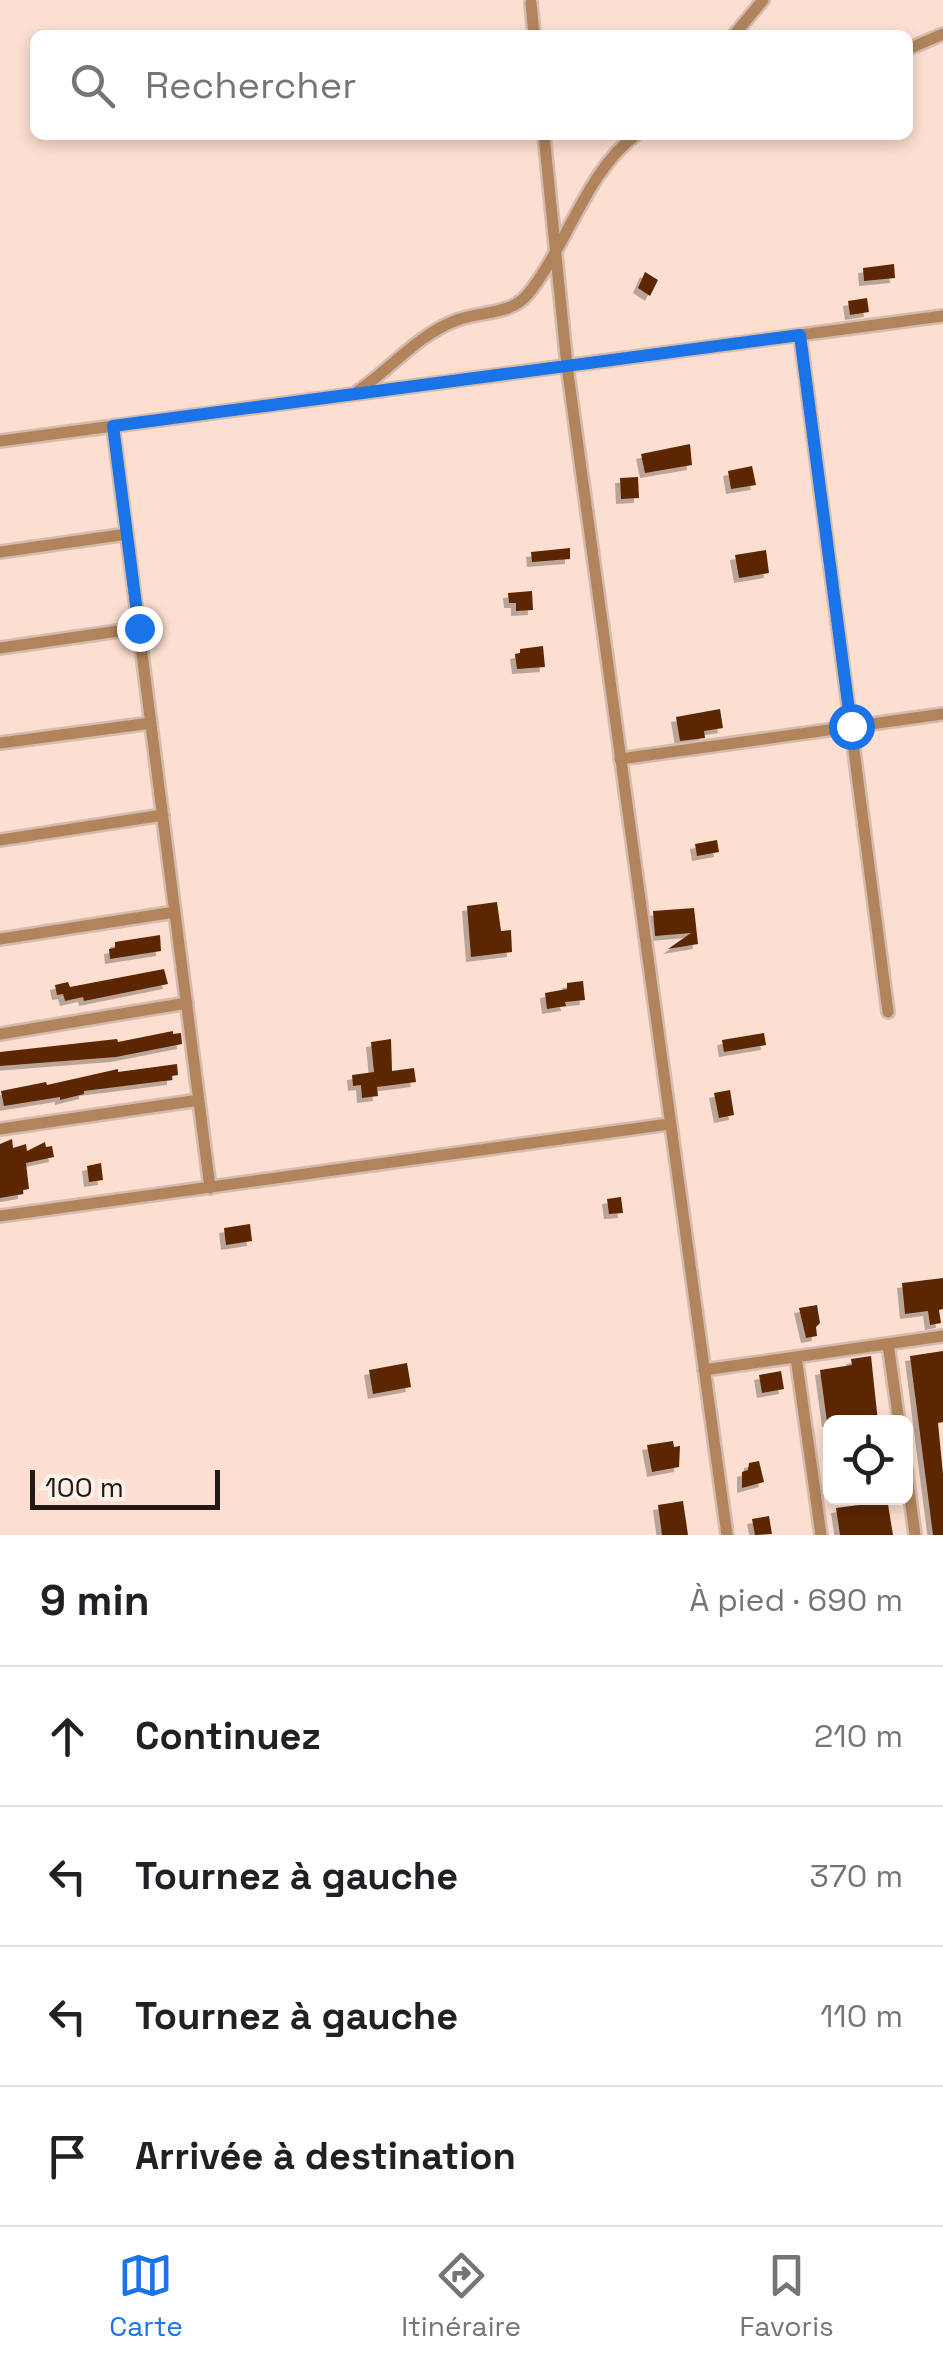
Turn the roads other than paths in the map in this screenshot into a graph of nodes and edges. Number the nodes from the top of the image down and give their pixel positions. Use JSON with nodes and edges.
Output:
{"nodes":[{"id":1,"x":759,"y":2,"type":"edge"},
{"id":2,"x":530,"y":3,"type":"dead end"},
{"id":3,"x":533,"y":30,"type":"edge"},
{"id":4,"x":738,"y":30,"type":"edge"},
{"id":5,"x":943,"y":34,"type":"edge"},
{"id":6,"x":913,"y":47,"type":"edge"},
{"id":7,"x":545,"y":140,"type":"edge"},
{"id":8,"x":629,"y":140,"type":"edge"},
{"id":9,"x":556,"y":253,"type":"junction"},
{"id":10,"x":943,"y":316,"type":"edge"},
{"id":11,"x":800,"y":335,"type":"junction"},
{"id":12,"x":567,"y":366,"type":"junction"},
{"id":13,"x":354,"y":394,"type":"junction"},
{"id":14,"x":113,"y":426,"type":"junction"},
{"id":15,"x":0,"y":440,"type":"edge"},
{"id":16,"x":126,"y":534,"type":"junction"},
{"id":17,"x":0,"y":552,"type":"edge"},
{"id":18,"x":139,"y":628,"type":"junction"},
{"id":19,"x":0,"y":648,"type":"edge"},
{"id":20,"x":943,"y":714,"type":"edge"},
{"id":21,"x":151,"y":724,"type":"junction"},
{"id":22,"x":851,"y":726,"type":"junction"},
{"id":23,"x":0,"y":743,"type":"edge"},
{"id":24,"x":620,"y":759,"type":"junction"},
{"id":25,"x":162,"y":815,"type":"junction"},
{"id":26,"x":0,"y":840,"type":"edge"},
{"id":27,"x":175,"y":912,"type":"junction"},
{"id":28,"x":0,"y":939,"type":"edge"},
{"id":29,"x":187,"y":1003,"type":"junction"},
{"id":30,"x":888,"y":1012,"type":"dead end"},
{"id":31,"x":0,"y":1034,"type":"edge"},
{"id":32,"x":199,"y":1100,"type":"junction"},
{"id":33,"x":669,"y":1124,"type":"junction"},
{"id":34,"x":0,"y":1129,"type":"edge"},
{"id":35,"x":210,"y":1188,"type":"junction"},
{"id":36,"x":0,"y":1216,"type":"edge"},
{"id":37,"x":943,"y":1336,"type":"edge"},
{"id":38,"x":888,"y":1344,"type":"junction"},
{"id":39,"x":796,"y":1357,"type":"junction"},
{"id":40,"x":704,"y":1370,"type":"junction"},
{"id":41,"x":898,"y":1415,"type":"edge"},
{"id":42,"x":911,"y":1505,"type":"edge"},
{"id":43,"x":726,"y":1535,"type":"edge"},
{"id":44,"x":822,"y":1535,"type":"edge"},
{"id":45,"x":915,"y":1535,"type":"edge"}],
"edges":[{"from":1,"to":4,"type":"street"},
{"from":2,"to":3,"type":"street"},
{"from":5,"to":6,"type":"street"},
{"from":7,"to":9,"type":"street"},
{"from":8,"to":9,"type":"street"},
{"from":9,"to":12,"type":"street"},
{"from":9,"to":13,"type":"street"},
{"from":10,"to":11,"type":"street"},
{"from":11,"to":12,"type":"street"},
{"from":11,"to":22,"type":"street"},
{"from":12,"to":13,"type":"street"},
{"from":12,"to":24,"type":"street"},
{"from":13,"to":14,"type":"street"},
{"from":14,"to":15,"type":"street"},
{"from":14,"to":16,"type":"street"},
{"from":16,"to":17,"type":"street"},
{"from":16,"to":18,"type":"street"},
{"from":18,"to":19,"type":"street"},
{"from":18,"to":21,"type":"street"},
{"from":20,"to":22,"type":"street"},
{"from":21,"to":23,"type":"street"},
{"from":21,"to":25,"type":"street"},
{"from":22,"to":24,"type":"street"},
{"from":22,"to":30,"type":"street"},
{"from":24,"to":33,"type":"street"},
{"from":25,"to":26,"type":"street"},
{"from":25,"to":27,"type":"street"},
{"from":27,"to":28,"type":"street"},
{"from":27,"to":29,"type":"street"},
{"from":29,"to":31,"type":"street"},
{"from":29,"to":32,"type":"street"},
{"from":32,"to":34,"type":"street"},
{"from":32,"to":35,"type":"street"},
{"from":33,"to":35,"type":"street"},
{"from":33,"to":40,"type":"street"},
{"from":35,"to":36,"type":"street"},
{"from":37,"to":38,"type":"street"},
{"from":38,"to":39,"type":"street"},
{"from":38,"to":41,"type":"street"},
{"from":39,"to":40,"type":"street"},
{"from":39,"to":44,"type":"street"},
{"from":40,"to":43,"type":"street"},
{"from":42,"to":45,"type":"street"}]}
